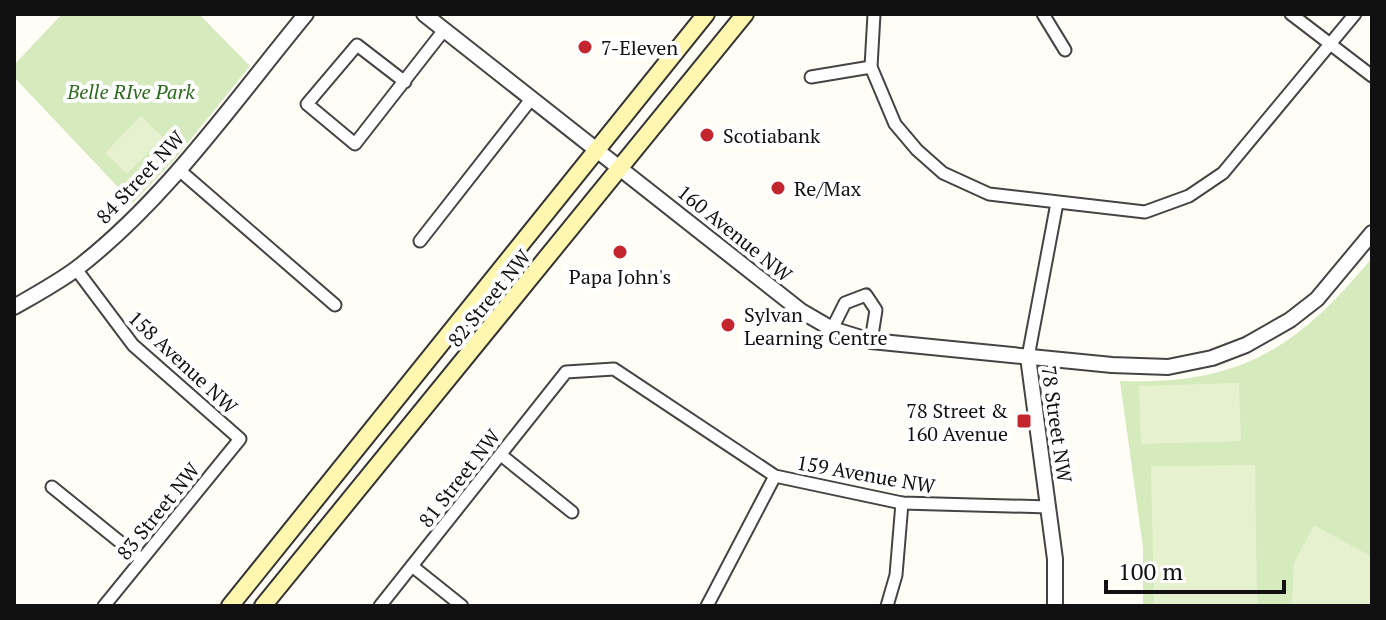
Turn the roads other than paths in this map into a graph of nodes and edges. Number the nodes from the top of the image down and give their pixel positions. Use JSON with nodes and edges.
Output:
{"nodes":[{"id":1,"x":306,"y":14,"type":"edge"},
{"id":2,"x":424,"y":14,"type":"edge"},
{"id":3,"x":706,"y":14,"type":"edge"},
{"id":4,"x":745,"y":14,"type":"edge"},
{"id":5,"x":874,"y":14,"type":"edge"},
{"id":6,"x":1043,"y":14,"type":"edge"},
{"id":7,"x":1291,"y":14,"type":"edge"},
{"id":8,"x":1355,"y":14,"type":"edge"},
{"id":9,"x":444,"y":30,"type":"junction"},
{"id":10,"x":1332,"y":44,"type":"junction"},
{"id":11,"x":1065,"y":50,"type":"dead end"},
{"id":12,"x":871,"y":67,"type":"junction"},
{"id":13,"x":1372,"y":76,"type":"edge"},
{"id":14,"x":811,"y":77,"type":"dead end"},
{"id":15,"x":405,"y":82,"type":"junction"},
{"id":16,"x":532,"y":98,"type":"junction"},
{"id":17,"x":597,"y":149,"type":"junction"},
{"id":18,"x":622,"y":167,"type":"junction"},
{"id":19,"x":178,"y":169,"type":"junction"},
{"id":20,"x":1057,"y":203,"type":"junction"},
{"id":21,"x":1372,"y":233,"type":"edge"},
{"id":22,"x":420,"y":241,"type":"dead end"},
{"id":23,"x":76,"y":269,"type":"junction"},
{"id":24,"x":335,"y":305,"type":"dead end"},
{"id":25,"x":14,"y":307,"type":"edge"},
{"id":26,"x":832,"y":329,"type":"junction"},
{"id":27,"x":871,"y":341,"type":"junction"},
{"id":28,"x":1028,"y":357,"type":"junction"},
{"id":29,"x":566,"y":372,"type":"joint"},
{"id":30,"x":240,"y":439,"type":"joint"},
{"id":31,"x":501,"y":455,"type":"junction"},
{"id":32,"x":775,"y":476,"type":"junction"},
{"id":33,"x":52,"y":487,"type":"dead end"},
{"id":34,"x":902,"y":503,"type":"junction"},
{"id":35,"x":1049,"y":507,"type":"junction"},
{"id":36,"x":572,"y":512,"type":"dead end"},
{"id":37,"x":141,"y":559,"type":"junction"},
{"id":38,"x":412,"y":566,"type":"junction"},
{"id":39,"x":104,"y":606,"type":"edge"},
{"id":40,"x":230,"y":606,"type":"edge"},
{"id":41,"x":263,"y":606,"type":"edge"},
{"id":42,"x":380,"y":606,"type":"edge"},
{"id":43,"x":462,"y":606,"type":"edge"},
{"id":44,"x":707,"y":606,"type":"edge"},
{"id":45,"x":887,"y":606,"type":"edge"},
{"id":46,"x":1055,"y":606,"type":"edge"}],
"edges":[{"from":1,"to":19,"type":"street","name":"84 Street NW"},
{"from":2,"to":9,"type":"street","name":"160 Avenue NW"},
{"from":3,"to":17,"type":"main road","name":"82 Street NW"},
{"from":4,"to":18,"type":"main road","name":"82 Street NW"},
{"from":5,"to":12,"type":"street"},
{"from":6,"to":11,"type":"street"},
{"from":7,"to":10,"type":"street"},
{"from":8,"to":10,"type":"street"},
{"from":9,"to":15,"type":"street"},
{"from":9,"to":16,"type":"street","name":"160 Avenue NW"},
{"from":10,"to":13,"type":"street"},
{"from":10,"to":20,"type":"street"},
{"from":12,"to":14,"type":"street"},
{"from":12,"to":20,"type":"street"},
{"from":15,"to":15,"type":"street"},
{"from":16,"to":17,"type":"street","name":"160 Avenue NW"},
{"from":16,"to":22,"type":"street"},
{"from":17,"to":18,"type":"street","name":"160 Avenue NW"},
{"from":17,"to":40,"type":"main road","name":"82 Street NW"},
{"from":18,"to":26,"type":"street","name":"160 Avenue NW"},
{"from":18,"to":41,"type":"main road","name":"82 Street NW"},
{"from":19,"to":23,"type":"street","name":"84 Street NW"},
{"from":19,"to":24,"type":"street"},
{"from":20,"to":28,"type":"street","name":"78 Street NW"},
{"from":21,"to":28,"type":"street","name":"160 Avenue NW"},
{"from":23,"to":25,"type":"street","name":"84 Street NW"},
{"from":23,"to":30,"type":"street","name":"158 Avenue NW"},
{"from":26,"to":27,"type":"street","name":"160 Avenue NW"},
{"from":26,"to":27,"type":"street"},
{"from":27,"to":28,"type":"street","name":"160 Avenue NW"},
{"from":28,"to":35,"type":"street","name":"78 Street NW"},
{"from":29,"to":31,"type":"street","name":"81 Street NW"},
{"from":29,"to":32,"type":"street","name":"159 Avenue NW"},
{"from":30,"to":37,"type":"street","name":"83 Street NW"},
{"from":31,"to":36,"type":"street"},
{"from":31,"to":38,"type":"street","name":"81 Street NW"},
{"from":32,"to":34,"type":"street","name":"159 Avenue NW"},
{"from":32,"to":44,"type":"street"},
{"from":33,"to":37,"type":"street"},
{"from":34,"to":35,"type":"street","name":"159 Avenue NW"},
{"from":34,"to":45,"type":"street"},
{"from":35,"to":46,"type":"street","name":"78 Street NW"},
{"from":37,"to":39,"type":"street","name":"83 Street NW"},
{"from":38,"to":42,"type":"street","name":"81 Street NW"},
{"from":38,"to":43,"type":"street"}]}
